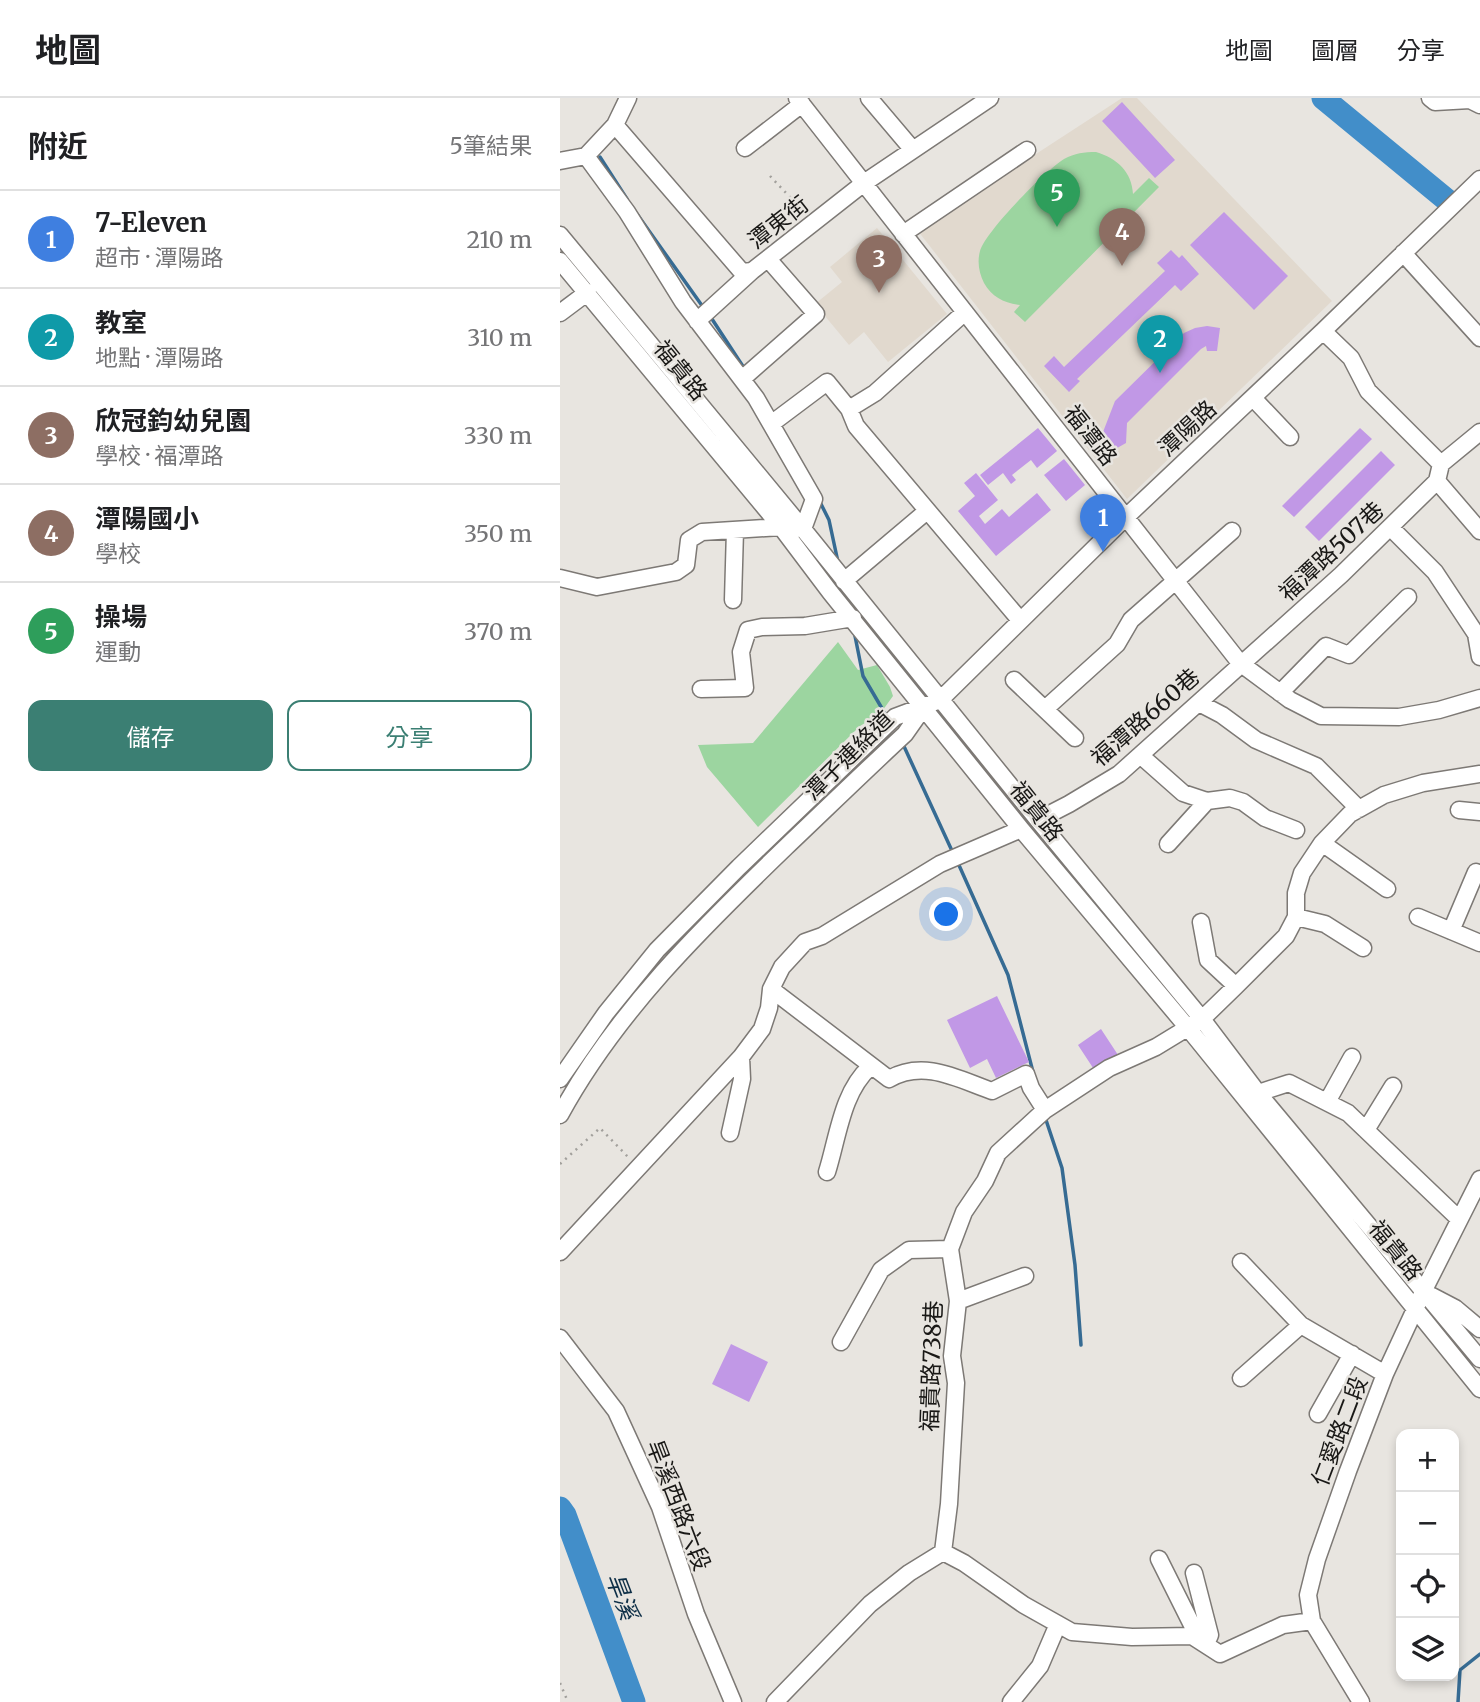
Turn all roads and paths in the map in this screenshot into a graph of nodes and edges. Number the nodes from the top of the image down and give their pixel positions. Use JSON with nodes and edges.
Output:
{"nodes":[{"id":1,"x":628,"y":98,"type":"edge"},
{"id":2,"x":869,"y":98,"type":"edge"},
{"id":3,"x":990,"y":98,"type":"edge"},
{"id":4,"x":1430,"y":98,"type":"edge"},
{"id":5,"x":800,"y":101,"type":"edge"},
{"id":6,"x":1480,"y":105,"type":"edge"},
{"id":7,"x":615,"y":125,"type":"junction"},
{"id":8,"x":745,"y":148,"type":"dead end"},
{"id":9,"x":913,"y":150,"type":"junction"},
{"id":10,"x":1027,"y":150,"type":"dead end"},
{"id":11,"x":586,"y":156,"type":"junction"},
{"id":12,"x":560,"y":161,"type":"edge"},
{"id":13,"x":770,"y":176,"type":"dead end"},
{"id":14,"x":1480,"y":179,"type":"edge"},
{"id":15,"x":864,"y":183,"type":"junction"},
{"id":16,"x":814,"y":223,"type":"junction"},
{"id":17,"x":903,"y":234,"type":"junction"},
{"id":18,"x":560,"y":235,"type":"edge"},
{"id":19,"x":1403,"y":253,"type":"junction"},
{"id":20,"x":768,"y":258,"type":"junction"},
{"id":21,"x":560,"y":261,"type":"edge"},
{"id":22,"x":752,"y":271,"type":"junction"},
{"id":23,"x":588,"y":292,"type":"junction"},
{"id":24,"x":560,"y":313,"type":"edge"},
{"id":25,"x":965,"y":313,"type":"junction"},
{"id":26,"x":697,"y":321,"type":"junction"},
{"id":27,"x":1323,"y":331,"type":"junction"},
{"id":28,"x":1480,"y":338,"type":"edge"},
{"id":29,"x":743,"y":379,"type":"junction"},
{"id":30,"x":1253,"y":398,"type":"junction"},
{"id":31,"x":849,"y":409,"type":"junction"},
{"id":32,"x":771,"y":424,"type":"junction"},
{"id":33,"x":1480,"y":432,"type":"edge"},
{"id":34,"x":1290,"y":436,"type":"dead end"},
{"id":35,"x":1441,"y":464,"type":"junction"},
{"id":36,"x":1437,"y":481,"type":"junction"},
{"id":37,"x":928,"y":511,"type":"junction"},
{"id":38,"x":1126,"y":517,"type":"junction"},
{"id":39,"x":781,"y":527,"type":"junction"},
{"id":40,"x":1390,"y":527,"type":"junction"},
{"id":41,"x":803,"y":529,"type":"junction"},
{"id":42,"x":735,"y":530,"type":"junction"},
{"id":43,"x":1232,"y":531,"type":"dead end"},
{"id":44,"x":1480,"y":531,"type":"edge"},
{"id":45,"x":560,"y":578,"type":"edge"},
{"id":46,"x":844,"y":581,"type":"junction"},
{"id":47,"x":1178,"y":581,"type":"junction"},
{"id":48,"x":1408,"y":597,"type":"dead end"},
{"id":49,"x":733,"y":600,"type":"dead end"},
{"id":50,"x":853,"y":618,"type":"junction"},
{"id":51,"x":1020,"y":620,"type":"junction"},
{"id":52,"x":1480,"y":657,"type":"edge"},
{"id":53,"x":1241,"y":663,"type":"junction"},
{"id":54,"x":1014,"y":680,"type":"dead end"},
{"id":55,"x":701,"y":689,"type":"dead end"},
{"id":56,"x":1280,"y":693,"type":"junction"},
{"id":57,"x":1480,"y":698,"type":"edge"},
{"id":58,"x":940,"y":700,"type":"junction"},
{"id":59,"x":1199,"y":703,"type":"junction"},
{"id":60,"x":923,"y":707,"type":"junction"},
{"id":61,"x":1045,"y":709,"type":"junction"},
{"id":62,"x":1075,"y":738,"type":"dead end"},
{"id":63,"x":1140,"y":755,"type":"junction"},
{"id":64,"x":1480,"y":774,"type":"edge"},
{"id":65,"x":1207,"y":801,"type":"junction"},
{"id":66,"x":1359,"y":809,"type":"junction"},
{"id":67,"x":1460,"y":810,"type":"dead end"},
{"id":68,"x":1480,"y":812,"type":"edge"},
{"id":69,"x":1038,"y":820,"type":"junction"},
{"id":70,"x":1021,"y":829,"type":"junction"},
{"id":71,"x":1296,"y":830,"type":"dead end"},
{"id":72,"x":1322,"y":843,"type":"junction"},
{"id":73,"x":1168,"y":844,"type":"dead end"},
{"id":74,"x":1476,"y":872,"type":"dead end"},
{"id":75,"x":1387,"y":888,"type":"dead end"},
{"id":76,"x":1296,"y":917,"type":"junction"},
{"id":77,"x":1418,"y":917,"type":"dead end"},
{"id":78,"x":1201,"y":922,"type":"dead end"},
{"id":79,"x":1451,"y":931,"type":"junction"},
{"id":80,"x":1480,"y":943,"type":"edge"},
{"id":81,"x":1363,"y":948,"type":"dead end"},
{"id":82,"x":1236,"y":986,"type":"junction"},
{"id":83,"x":771,"y":989,"type":"junction"},
{"id":84,"x":1202,"y":1019,"type":"junction"},
{"id":85,"x":1188,"y":1028,"type":"junction"},
{"id":86,"x":741,"y":1056,"type":"junction"},
{"id":87,"x":1352,"y":1058,"type":"dead end"},
{"id":88,"x":870,"y":1067,"type":"junction"},
{"id":89,"x":560,"y":1079,"type":"edge"},
{"id":90,"x":1393,"y":1086,"type":"dead end"},
{"id":91,"x":1258,"y":1093,"type":"junction"},
{"id":92,"x":1327,"y":1102,"type":"junction"},
{"id":93,"x":564,"y":1108,"type":"edge"},
{"id":94,"x":1045,"y":1110,"type":"junction"},
{"id":95,"x":1366,"y":1130,"type":"junction"},
{"id":96,"x":730,"y":1133,"type":"dead end"},
{"id":97,"x":560,"y":1164,"type":"edge"},
{"id":98,"x":638,"y":1168,"type":"junction"},
{"id":99,"x":827,"y":1172,"type":"dead end"},
{"id":100,"x":1480,"y":1179,"type":"edge"},
{"id":101,"x":1459,"y":1219,"type":"junction"},
{"id":102,"x":950,"y":1249,"type":"junction"},
{"id":103,"x":560,"y":1252,"type":"edge"},
{"id":104,"x":1241,"y":1262,"type":"dead end"},
{"id":105,"x":1026,"y":1276,"type":"dead end"},
{"id":106,"x":1423,"y":1292,"type":"junction"},
{"id":107,"x":958,"y":1301,"type":"junction"},
{"id":108,"x":1414,"y":1310,"type":"junction"},
{"id":109,"x":1301,"y":1325,"type":"junction"},
{"id":110,"x":1480,"y":1329,"type":"edge"},
{"id":111,"x":560,"y":1338,"type":"edge"},
{"id":112,"x":841,"y":1342,"type":"dead end"},
{"id":113,"x":1352,"y":1354,"type":"junction"},
{"id":114,"x":1480,"y":1359,"type":"edge"},
{"id":115,"x":1385,"y":1374,"type":"junction"},
{"id":116,"x":1241,"y":1378,"type":"dead end"},
{"id":117,"x":1480,"y":1389,"type":"edge"},
{"id":118,"x":1318,"y":1414,"type":"dead end"},
{"id":119,"x":943,"y":1552,"type":"junction"},
{"id":120,"x":1159,"y":1559,"type":"dead end"},
{"id":121,"x":1194,"y":1573,"type":"dead end"},
{"id":122,"x":1312,"y":1621,"type":"junction"},
{"id":123,"x":1058,"y":1624,"type":"junction"},
{"id":124,"x":1203,"y":1642,"type":"junction"},
{"id":125,"x":560,"y":1683,"type":"edge"},
{"id":126,"x":568,"y":1702,"type":"edge"},
{"id":127,"x":733,"y":1702,"type":"edge"},
{"id":128,"x":775,"y":1702,"type":"edge"},
{"id":129,"x":1011,"y":1702,"type":"edge"},
{"id":130,"x":1361,"y":1702,"type":"edge"}],
"edges":[{"from":1,"to":7,"type":"street"},
{"from":2,"to":9,"type":"street"},
{"from":3,"to":9,"type":"street","name":"潭東街"},
{"from":4,"to":6,"type":"street"},
{"from":5,"to":8,"type":"street"},
{"from":5,"to":15,"type":"street","name":"福潭路"},
{"from":7,"to":11,"type":"street"},
{"from":7,"to":22,"type":"street","name":"潭東街"},
{"from":9,"to":15,"type":"street","name":"潭東街"},
{"from":10,"to":17,"type":"street"},
{"from":11,"to":12,"type":"street"},
{"from":11,"to":26,"type":"street"},
{"from":13,"to":16,"type":"path"},
{"from":14,"to":19,"type":"street","name":"潭陽路"},
{"from":15,"to":16,"type":"street","name":"潭東街"},
{"from":15,"to":17,"type":"street","name":"福潭路"},
{"from":16,"to":20,"type":"street","name":"潭東街"},
{"from":17,"to":25,"type":"street","name":"福潭路"},
{"from":18,"to":41,"type":"street","name":"福貴路"},
{"from":19,"to":27,"type":"street","name":"潭陽路"},
{"from":19,"to":28,"type":"street"},
{"from":20,"to":22,"type":"street","name":"潭東街"},
{"from":20,"to":29,"type":"street"},
{"from":21,"to":23,"type":"street","name":"福貴路"},
{"from":22,"to":26,"type":"street"},
{"from":23,"to":24,"type":"street"},
{"from":23,"to":39,"type":"street","name":"福貴路"},
{"from":25,"to":31,"type":"street"},
{"from":25,"to":38,"type":"street","name":"福潭路"},
{"from":26,"to":29,"type":"street"},
{"from":27,"to":30,"type":"street","name":"潭陽路"},
{"from":27,"to":35,"type":"street"},
{"from":29,"to":32,"type":"street"},
{"from":30,"to":34,"type":"street"},
{"from":30,"to":38,"type":"street","name":"潭陽路"},
{"from":31,"to":32,"type":"street"},
{"from":31,"to":37,"type":"street"},
{"from":32,"to":41,"type":"street"},
{"from":33,"to":35,"type":"street"},
{"from":35,"to":36,"type":"street"},
{"from":36,"to":40,"type":"street","name":"福潭路507巷"},
{"from":36,"to":44,"type":"street"},
{"from":37,"to":46,"type":"street"},
{"from":37,"to":51,"type":"street"},
{"from":38,"to":47,"type":"street","name":"福潭路"},
{"from":38,"to":51,"type":"street","name":"潭陽路"},
{"from":39,"to":41,"type":"street"},
{"from":39,"to":42,"type":"street"},
{"from":39,"to":50,"type":"street","name":"福貴路"},
{"from":40,"to":52,"type":"street"},
{"from":40,"to":53,"type":"street","name":"福潭路507巷"},
{"from":41,"to":46,"type":"street","name":"福貴路"},
{"from":42,"to":45,"type":"street"},
{"from":42,"to":49,"type":"street"},
{"from":43,"to":47,"type":"street"},
{"from":46,"to":58,"type":"street","name":"福貴路"},
{"from":47,"to":53,"type":"street","name":"福潭路"},
{"from":47,"to":61,"type":"street"},
{"from":48,"to":56,"type":"street"},
{"from":50,"to":55,"type":"street"},
{"from":50,"to":60,"type":"street","name":"福貴路"},
{"from":51,"to":58,"type":"street","name":"潭陽路"},
{"from":53,"to":56,"type":"street","name":"福潭路"},
{"from":53,"to":59,"type":"street","name":"福潭路660巷"},
{"from":54,"to":61,"type":"street"},
{"from":56,"to":57,"type":"street","name":"福潭路"},
{"from":58,"to":60,"type":"street","name":"潭陽路"},
{"from":58,"to":69,"type":"street","name":"福貴路"},
{"from":59,"to":63,"type":"street","name":"福潭路660巷"},
{"from":59,"to":66,"type":"street"},
{"from":60,"to":70,"type":"street","name":"福貴路"},
{"from":60,"to":89,"type":"street","name":"潭子連絡道"},
{"from":60,"to":93,"type":"street","name":"潭子連絡道"},
{"from":61,"to":62,"type":"street"},
{"from":63,"to":65,"type":"street"},
{"from":63,"to":69,"type":"street","name":"福潭路660巷"},
{"from":64,"to":66,"type":"street"},
{"from":65,"to":71,"type":"street"},
{"from":65,"to":73,"type":"street"},
{"from":66,"to":72,"type":"street"},
{"from":67,"to":68,"type":"street"},
{"from":69,"to":84,"type":"street","name":"福貴路"},
{"from":70,"to":83,"type":"street"},
{"from":70,"to":85,"type":"street","name":"福貴路"},
{"from":72,"to":75,"type":"street"},
{"from":72,"to":76,"type":"street"},
{"from":74,"to":79,"type":"street"},
{"from":76,"to":81,"type":"street"},
{"from":76,"to":82,"type":"street","name":"福貴路738巷"},
{"from":77,"to":79,"type":"street"},
{"from":78,"to":82,"type":"street"},
{"from":79,"to":80,"type":"street"},
{"from":82,"to":84,"type":"street","name":"福貴路738巷"},
{"from":83,"to":86,"type":"street"},
{"from":83,"to":88,"type":"street"},
{"from":84,"to":85,"type":"street","name":"福貴路738巷"},
{"from":84,"to":91,"type":"street","name":"福貴路"},
{"from":85,"to":94,"type":"street","name":"福貴路738巷"},
{"from":85,"to":108,"type":"street","name":"福貴路"},
{"from":86,"to":96,"type":"street"},
{"from":86,"to":98,"type":"street"},
{"from":87,"to":92,"type":"street"},
{"from":88,"to":94,"type":"street"},
{"from":88,"to":99,"type":"street"},
{"from":90,"to":95,"type":"street"},
{"from":91,"to":92,"type":"street"},
{"from":91,"to":106,"type":"street","name":"福貴路"},
{"from":92,"to":95,"type":"street"},
{"from":94,"to":102,"type":"street","name":"福貴路738巷"},
{"from":95,"to":101,"type":"street"},
{"from":97,"to":98,"type":"path"},
{"from":98,"to":103,"type":"street"},
{"from":100,"to":101,"type":"street","name":"仁愛路二段"},
{"from":101,"to":106,"type":"street","name":"仁愛路二段"},
{"from":102,"to":107,"type":"street","name":"福貴路738巷"},
{"from":102,"to":112,"type":"street"},
{"from":104,"to":109,"type":"street"},
{"from":105,"to":107,"type":"street"},
{"from":106,"to":108,"type":"street","name":"仁愛路二段"},
{"from":106,"to":110,"type":"street"},
{"from":106,"to":114,"type":"street","name":"福貴路"},
{"from":107,"to":119,"type":"street","name":"福貴路738巷"},
{"from":108,"to":115,"type":"street","name":"仁愛路二段"},
{"from":108,"to":117,"type":"street","name":"福貴路"},
{"from":109,"to":113,"type":"street"},
{"from":109,"to":116,"type":"street"},
{"from":111,"to":127,"type":"street","name":"旱溪西路六段"},
{"from":113,"to":115,"type":"street"},
{"from":113,"to":118,"type":"street"},
{"from":115,"to":122,"type":"street","name":"仁愛路二段"},
{"from":119,"to":123,"type":"street"},
{"from":119,"to":128,"type":"street"},
{"from":120,"to":124,"type":"street"},
{"from":121,"to":124,"type":"street"},
{"from":122,"to":124,"type":"street"},
{"from":122,"to":130,"type":"street","name":"仁愛路二段"},
{"from":123,"to":124,"type":"street"},
{"from":123,"to":129,"type":"street"},
{"from":125,"to":126,"type":"path"}]}
